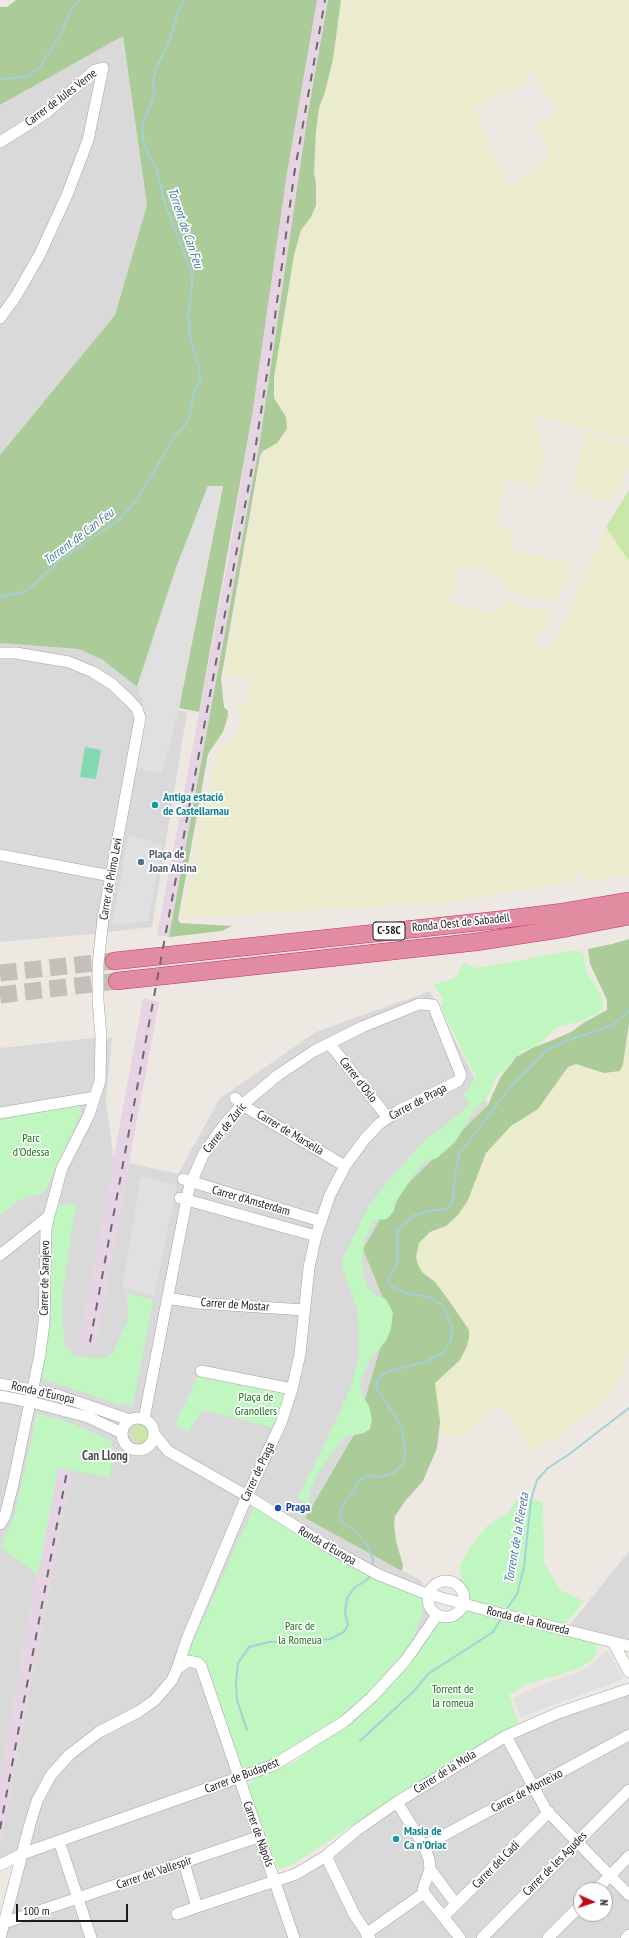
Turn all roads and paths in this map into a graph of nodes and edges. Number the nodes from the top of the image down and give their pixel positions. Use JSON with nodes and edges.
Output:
{"nodes":[{"id":1,"x":0,"y":142,"type":"edge"},
{"id":2,"x":0,"y":318,"type":"edge"},
{"id":3,"x":0,"y":653,"type":"edge"},
{"id":4,"x":0,"y":855,"type":"edge"},
{"id":5,"x":111,"y":876,"type":"junction"},
{"id":6,"x":629,"y":901,"type":"edge"},
{"id":7,"x":629,"y":916,"type":"edge"},
{"id":8,"x":114,"y":961,"type":"tunnel mouth"},
{"id":9,"x":117,"y":981,"type":"tunnel mouth"},
{"id":10,"x":101,"y":1037,"type":"joint"},
{"id":11,"x":328,"y":1043,"type":"junction"},
{"id":12,"x":458,"y":1081,"type":"joint"},
{"id":13,"x":95,"y":1097,"type":"junction"},
{"id":14,"x":239,"y":1101,"type":"junction"},
{"id":15,"x":0,"y":1112,"type":"edge"},
{"id":16,"x":388,"y":1118,"type":"junction"},
{"id":17,"x":345,"y":1166,"type":"junction"},
{"id":18,"x":187,"y":1181,"type":"junction"},
{"id":19,"x":183,"y":1199,"type":"junction"},
{"id":20,"x":49,"y":1216,"type":"junction"},
{"id":21,"x":320,"y":1221,"type":"junction"},
{"id":22,"x":316,"y":1236,"type":"junction"},
{"id":23,"x":0,"y":1255,"type":"edge"},
{"id":24,"x":167,"y":1298,"type":"junction"},
{"id":25,"x":304,"y":1310,"type":"junction"},
{"id":26,"x":201,"y":1371,"type":"dead end"},
{"id":27,"x":0,"y":1384,"type":"edge"},
{"id":28,"x":292,"y":1389,"type":"junction"},
{"id":29,"x":33,"y":1390,"type":"junction"},
{"id":30,"x":0,"y":1396,"type":"edge"},
{"id":31,"x":31,"y":1402,"type":"junction"},
{"id":32,"x":144,"y":1419,"type":"junction"},
{"id":33,"x":130,"y":1420,"type":"junction"},
{"id":34,"x":122,"y":1433,"type":"junction"},
{"id":35,"x":154,"y":1435,"type":"junction"},
{"id":36,"x":145,"y":1449,"type":"junction"},
{"id":37,"x":168,"y":1451,"type":"junction"},
{"id":38,"x":247,"y":1496,"type":"junction"},
{"id":39,"x":0,"y":1524,"type":"edge"},
{"id":40,"x":429,"y":1594,"type":"junction"},
{"id":41,"x":464,"y":1603,"type":"junction"},
{"id":42,"x":437,"y":1615,"type":"junction"},
{"id":43,"x":613,"y":1642,"type":"junction"},
{"id":44,"x":629,"y":1646,"type":"edge"},
{"id":45,"x":177,"y":1669,"type":"junction"},
{"id":46,"x":629,"y":1672,"type":"edge"},
{"id":47,"x":629,"y":1690,"type":"edge"},
{"id":48,"x":629,"y":1735,"type":"edge"},
{"id":49,"x":506,"y":1736,"type":"junction"},
{"id":50,"x":239,"y":1779,"type":"junction"},
{"id":51,"x":534,"y":1787,"type":"junction"},
{"id":52,"x":629,"y":1790,"type":"edge"},
{"id":53,"x":397,"y":1802,"type":"junction"},
{"id":54,"x":549,"y":1812,"type":"junction"},
{"id":55,"x":258,"y":1837,"type":"junction"},
{"id":56,"x":59,"y":1841,"type":"junction"},
{"id":57,"x":578,"y":1842,"type":"junction"},
{"id":58,"x":424,"y":1846,"type":"junction"},
{"id":59,"x":22,"y":1854,"type":"junction"},
{"id":60,"x":326,"y":1856,"type":"junction"},
{"id":61,"x":629,"y":1856,"type":"edge"},
{"id":62,"x":184,"y":1863,"type":"junction"},
{"id":63,"x":0,"y":1864,"type":"edge"},
{"id":64,"x":430,"y":1869,"type":"junction"},
{"id":65,"x":610,"y":1876,"type":"junction"},
{"id":66,"x":275,"y":1880,"type":"junction"},
{"id":67,"x":604,"y":1882,"type":"edge"},
{"id":68,"x":424,"y":1894,"type":"junction"},
{"id":69,"x":629,"y":1896,"type":"edge"},
{"id":70,"x":78,"y":1899,"type":"junction"},
{"id":71,"x":456,"y":1904,"type":"junction"},
{"id":72,"x":197,"y":1907,"type":"junction"},
{"id":73,"x":573,"y":1913,"type":"edge"},
{"id":74,"x":177,"y":1914,"type":"dead end"},
{"id":75,"x":443,"y":1917,"type":"junction"},
{"id":76,"x":4,"y":1923,"type":"junction"},
{"id":77,"x":629,"y":1935,"type":"edge"},
{"id":78,"x":368,"y":1936,"type":"edge"},
{"id":79,"x":0,"y":1938,"type":"edge"},
{"id":80,"x":91,"y":1938,"type":"edge"},
{"id":81,"x":294,"y":1938,"type":"edge"},
{"id":82,"x":460,"y":1938,"type":"edge"},
{"id":83,"x":482,"y":1938,"type":"edge"},
{"id":84,"x":548,"y":1938,"type":"edge"},
{"id":85,"x":626,"y":1938,"type":"edge"}],
"edges":[{"from":1,"to":2,"type":"street","name":"Carrer de Jules Verne"},
{"from":3,"to":5,"type":"street","name":"Carrer de Primo Levi"},
{"from":4,"to":5,"type":"street"},
{"from":5,"to":10,"type":"street","name":"Carrer de Primo Levi"},
{"from":6,"to":8,"type":"highway","name":"Ronda Oest de Sabadell","number":"C-58C"},
{"from":7,"to":9,"type":"highway","name":"Ronda Oest de Sabadell","number":"C-58C"},
{"from":10,"to":13,"type":"street","name":"Carrer de Sarajevo"},
{"from":11,"to":12,"type":"street","name":"Carrer de Zuric"},
{"from":11,"to":14,"type":"street","name":"Carrer de Zuric"},
{"from":11,"to":16,"type":"street","name":"Carrer d'Oslo"},
{"from":12,"to":16,"type":"street","name":"Carrer de Praga"},
{"from":13,"to":15,"type":"street"},
{"from":13,"to":20,"type":"street","name":"Carrer de Sarajevo"},
{"from":14,"to":17,"type":"street","name":"Carrer de Marsella"},
{"from":14,"to":18,"type":"street","name":"Carrer de Zuric"},
{"from":16,"to":17,"type":"street","name":"Carrer de Praga"},
{"from":17,"to":21,"type":"street","name":"Carrer de Praga"},
{"from":18,"to":19,"type":"street","name":"Carrer de Zuric"},
{"from":18,"to":21,"type":"street","name":"Carrer d'Amsterdam"},
{"from":19,"to":22,"type":"street","name":"Carrer d'Amsterdam"},
{"from":19,"to":24,"type":"street","name":"Carrer de Zuric"},
{"from":20,"to":23,"type":"street"},
{"from":20,"to":29,"type":"street","name":"Carrer de Sarajevo"},
{"from":21,"to":22,"type":"street","name":"Carrer de Praga"},
{"from":22,"to":25,"type":"street","name":"Carrer de Praga"},
{"from":24,"to":25,"type":"street","name":"Carrer de Mostar"},
{"from":24,"to":32,"type":"street","name":"Carrer de Zuric"},
{"from":25,"to":28,"type":"street","name":"Carrer de Praga"},
{"from":26,"to":28,"type":"street"},
{"from":27,"to":29,"type":"street","name":"Ronda d'Europa"},
{"from":28,"to":38,"type":"street","name":"Carrer de Praga"},
{"from":29,"to":31,"type":"street","name":"Carrer de Sarajevo"},
{"from":29,"to":33,"type":"street","name":"Ronda d'Europa"},
{"from":30,"to":31,"type":"street","name":"Ronda d'Europa"},
{"from":31,"to":34,"type":"street","name":"Ronda d'Europa"},
{"from":31,"to":39,"type":"street","name":"Carrer de Sarajevo"},
{"from":32,"to":33,"type":"street","name":"Ronda d'Europa"},
{"from":32,"to":35,"type":"street","name":"Ronda d'Europa"},
{"from":33,"to":34,"type":"street"},
{"from":34,"to":36,"type":"street","name":"Ronda d'Europa"},
{"from":35,"to":36,"type":"street"},
{"from":35,"to":37,"type":"street","name":"Ronda d'Europa"},
{"from":36,"to":37,"type":"street","name":"Ronda d'Europa"},
{"from":37,"to":38,"type":"street","name":"Ronda d'Europa"},
{"from":38,"to":40,"type":"street","name":"Ronda d'Europa"},
{"from":38,"to":45,"type":"street","name":"Carrer de Praga"},
{"from":40,"to":41,"type":"street","name":"Ronda de la Roureda"},
{"from":40,"to":41,"type":"street"},
{"from":40,"to":42,"type":"street"},
{"from":41,"to":42,"type":"street"},
{"from":41,"to":43,"type":"street","name":"Ronda de la Roureda"},
{"from":42,"to":50,"type":"street","name":"Carrer de Budapest"},
{"from":43,"to":44,"type":"street","name":"Ronda de la Roureda"},
{"from":43,"to":46,"type":"street"},
{"from":45,"to":50,"type":"street","name":"Carrer de Nàpols"},
{"from":45,"to":59,"type":"street","name":"Carrer de Praga"},
{"from":47,"to":49,"type":"street","name":"Carrer de la Mola"},
{"from":48,"to":51,"type":"street","name":"Carrer de Monteixo"},
{"from":49,"to":51,"type":"street"},
{"from":49,"to":53,"type":"street","name":"Carrer de la Mola"},
{"from":50,"to":55,"type":"street","name":"Carrer de Nàpols"},
{"from":50,"to":56,"type":"street","name":"Carrer de Budapest"},
{"from":51,"to":54,"type":"street"},
{"from":51,"to":58,"type":"street","name":"Carrer de Monteixo"},
{"from":52,"to":57,"type":"street","name":"Carrer de les Agudes"},
{"from":53,"to":58,"type":"street"},
{"from":53,"to":60,"type":"street","name":"Carrer de la Mola"},
{"from":54,"to":57,"type":"street"},
{"from":54,"to":71,"type":"street","name":"Carrer del Cadí"},
{"from":55,"to":62,"type":"street","name":"Carrer del Vallespir"},
{"from":55,"to":66,"type":"street","name":"Carrer de Nàpols"},
{"from":56,"to":59,"type":"street","name":"Carrer de Budapest"},
{"from":56,"to":70,"type":"street"},
{"from":57,"to":65,"type":"street"},
{"from":57,"to":83,"type":"street","name":"Carrer de les Agudes"},
{"from":58,"to":64,"type":"street"},
{"from":59,"to":63,"type":"street","name":"Carrer de Budapest"},
{"from":59,"to":76,"type":"street","name":"Carrer de Praga"},
{"from":60,"to":66,"type":"street","name":"Carrer de la Mola"},
{"from":60,"to":78,"type":"street"},
{"from":61,"to":65,"type":"street"},
{"from":62,"to":70,"type":"street","name":"Carrer del Vallespir"},
{"from":62,"to":72,"type":"street"},
{"from":64,"to":68,"type":"street"},
{"from":64,"to":71,"type":"street"},
{"from":65,"to":67,"type":"street"},
{"from":65,"to":69,"type":"street"},
{"from":66,"to":72,"type":"street","name":"Carrer de la Mola"},
{"from":66,"to":81,"type":"street","name":"Carrer de Nàpols"},
{"from":68,"to":75,"type":"street"},
{"from":68,"to":78,"type":"street"},
{"from":70,"to":76,"type":"street","name":"Carrer del Vallespir"},
{"from":70,"to":80,"type":"street"},
{"from":71,"to":75,"type":"street","name":"Carrer del Cadí"},
{"from":72,"to":74,"type":"street","name":"Carrer de la Mola"},
{"from":73,"to":84,"type":"street"},
{"from":75,"to":82,"type":"street"},
{"from":76,"to":79,"type":"street","name":"Carrer de Praga"},
{"from":77,"to":85,"type":"street"}]}
